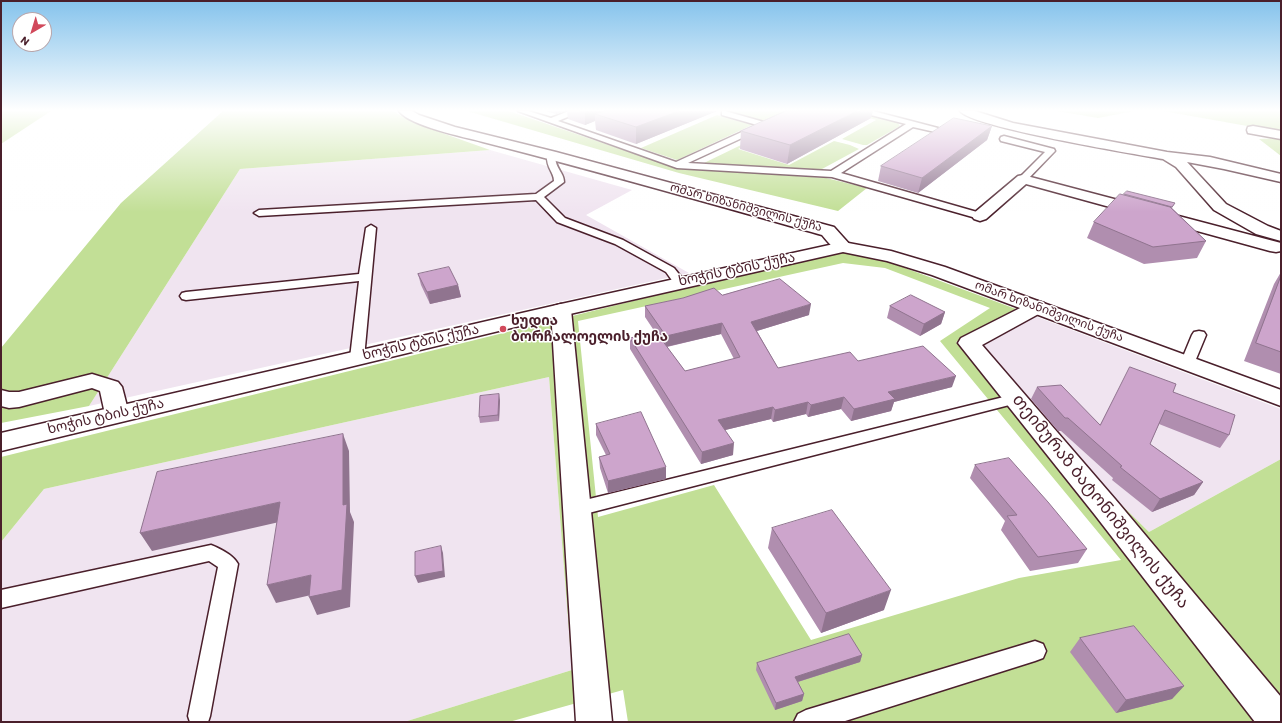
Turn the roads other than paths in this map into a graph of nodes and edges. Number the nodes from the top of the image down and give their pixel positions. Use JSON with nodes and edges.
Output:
{"nodes":[{"id":1,"x":510,"y":145,"type":"edge"},
{"id":2,"x":619,"y":145,"type":"edge"},
{"id":3,"x":720,"y":145,"type":"edge"},
{"id":4,"x":879,"y":145,"type":"edge"},
{"id":5,"x":1026,"y":145,"type":"edge"},
{"id":6,"x":1108,"y":145,"type":"edge"},
{"id":7,"x":551,"y":155,"type":"junction"},
{"id":8,"x":1167,"y":156,"type":"junction"},
{"id":9,"x":677,"y":165,"type":"junction"},
{"id":10,"x":833,"y":174,"type":"junction"},
{"id":11,"x":1281,"y":178,"type":"edge"},
{"id":12,"x":1023,"y":179,"type":"junction"},
{"id":13,"x":538,"y":197,"type":"junction"},
{"id":14,"x":259,"y":213,"type":"dead end"},
{"id":15,"x":980,"y":216,"type":"joint"},
{"id":16,"x":370,"y":228,"type":"dead end"},
{"id":17,"x":1281,"y":236,"type":"edge"},
{"id":18,"x":843,"y":247,"type":"junction"},
{"id":19,"x":1281,"y":248,"type":"edge"},
{"id":20,"x":365,"y":278,"type":"junction"},
{"id":21,"x":680,"y":283,"type":"junction"},
{"id":22,"x":186,"y":296,"type":"dead end"},
{"id":23,"x":1037,"y":308,"type":"junction"},
{"id":24,"x":560,"y":310,"type":"junction"},
{"id":25,"x":1199,"y":335,"type":"dead end"},
{"id":26,"x":357,"y":358,"type":"junction"},
{"id":27,"x":1187,"y":364,"type":"junction"},
{"id":28,"x":1,"y":398,"type":"edge"},
{"id":29,"x":1281,"y":398,"type":"edge"},
{"id":30,"x":1016,"y":399,"type":"junction"},
{"id":31,"x":117,"y":414,"type":"junction"},
{"id":32,"x":1,"y":442,"type":"edge"},
{"id":33,"x":577,"y":509,"type":"junction"},
{"id":34,"x":1,"y":599,"type":"edge"},
{"id":35,"x":1035,"y":651,"type":"dead end"},
{"id":36,"x":199,"y":716,"type":"dead end"},
{"id":37,"x":594,"y":722,"type":"edge"},
{"id":38,"x":806,"y":722,"type":"edge"},
{"id":39,"x":1278,"y":722,"type":"edge"}],
"edges":[{"from":1,"to":7,"type":"street","name":"ომარ ხიზანიშვილის ქუჩა"},
{"from":2,"to":9,"type":"lane"},
{"from":3,"to":9,"type":"lane"},
{"from":4,"to":10,"type":"lane"},
{"from":5,"to":12,"type":"lane"},
{"from":6,"to":8,"type":"street"},
{"from":7,"to":13,"type":"lane"},
{"from":7,"to":18,"type":"street","name":"ომარ ხიზანიშვილის ქუჩა"},
{"from":8,"to":11,"type":"street"},
{"from":8,"to":17,"type":"street"},
{"from":9,"to":10,"type":"lane"},
{"from":10,"to":15,"type":"lane"},
{"from":12,"to":15,"type":"street"},
{"from":12,"to":19,"type":"street"},
{"from":13,"to":14,"type":"lane"},
{"from":13,"to":21,"type":"lane"},
{"from":16,"to":20,"type":"lane"},
{"from":18,"to":21,"type":"street","name":"ხოჭის ტბის ქუჩა"},
{"from":18,"to":23,"type":"street","name":"ომარ ხიზანიშვილის ქუჩა"},
{"from":20,"to":22,"type":"lane"},
{"from":20,"to":26,"type":"lane"},
{"from":21,"to":24,"type":"street","name":"ხოჭის ტბის ქუჩა"},
{"from":23,"to":27,"type":"street","name":"ომარ ხიზანიშვილის ქუჩა"},
{"from":23,"to":30,"type":"street","name":"თეიმურაზ ბატონიშვილის ქუჩა"},
{"from":24,"to":26,"type":"street","name":"ხოჭის ტბის ქუჩა"},
{"from":24,"to":33,"type":"street"},
{"from":25,"to":27,"type":"lane"},
{"from":26,"to":31,"type":"street","name":"ხოჭის ტბის ქუჩა"},
{"from":27,"to":29,"type":"street","name":"ომარ ხიზანიშვილის ქუჩა"},
{"from":28,"to":31,"type":"street"},
{"from":30,"to":33,"type":"lane"},
{"from":30,"to":39,"type":"street","name":"თეიმურაზ ბატონიშვილის ქუჩა"},
{"from":31,"to":32,"type":"street","name":"ხოჭის ტბის ქუჩა"},
{"from":33,"to":37,"type":"street"},
{"from":34,"to":36,"type":"lane"},
{"from":35,"to":38,"type":"lane"}]}
